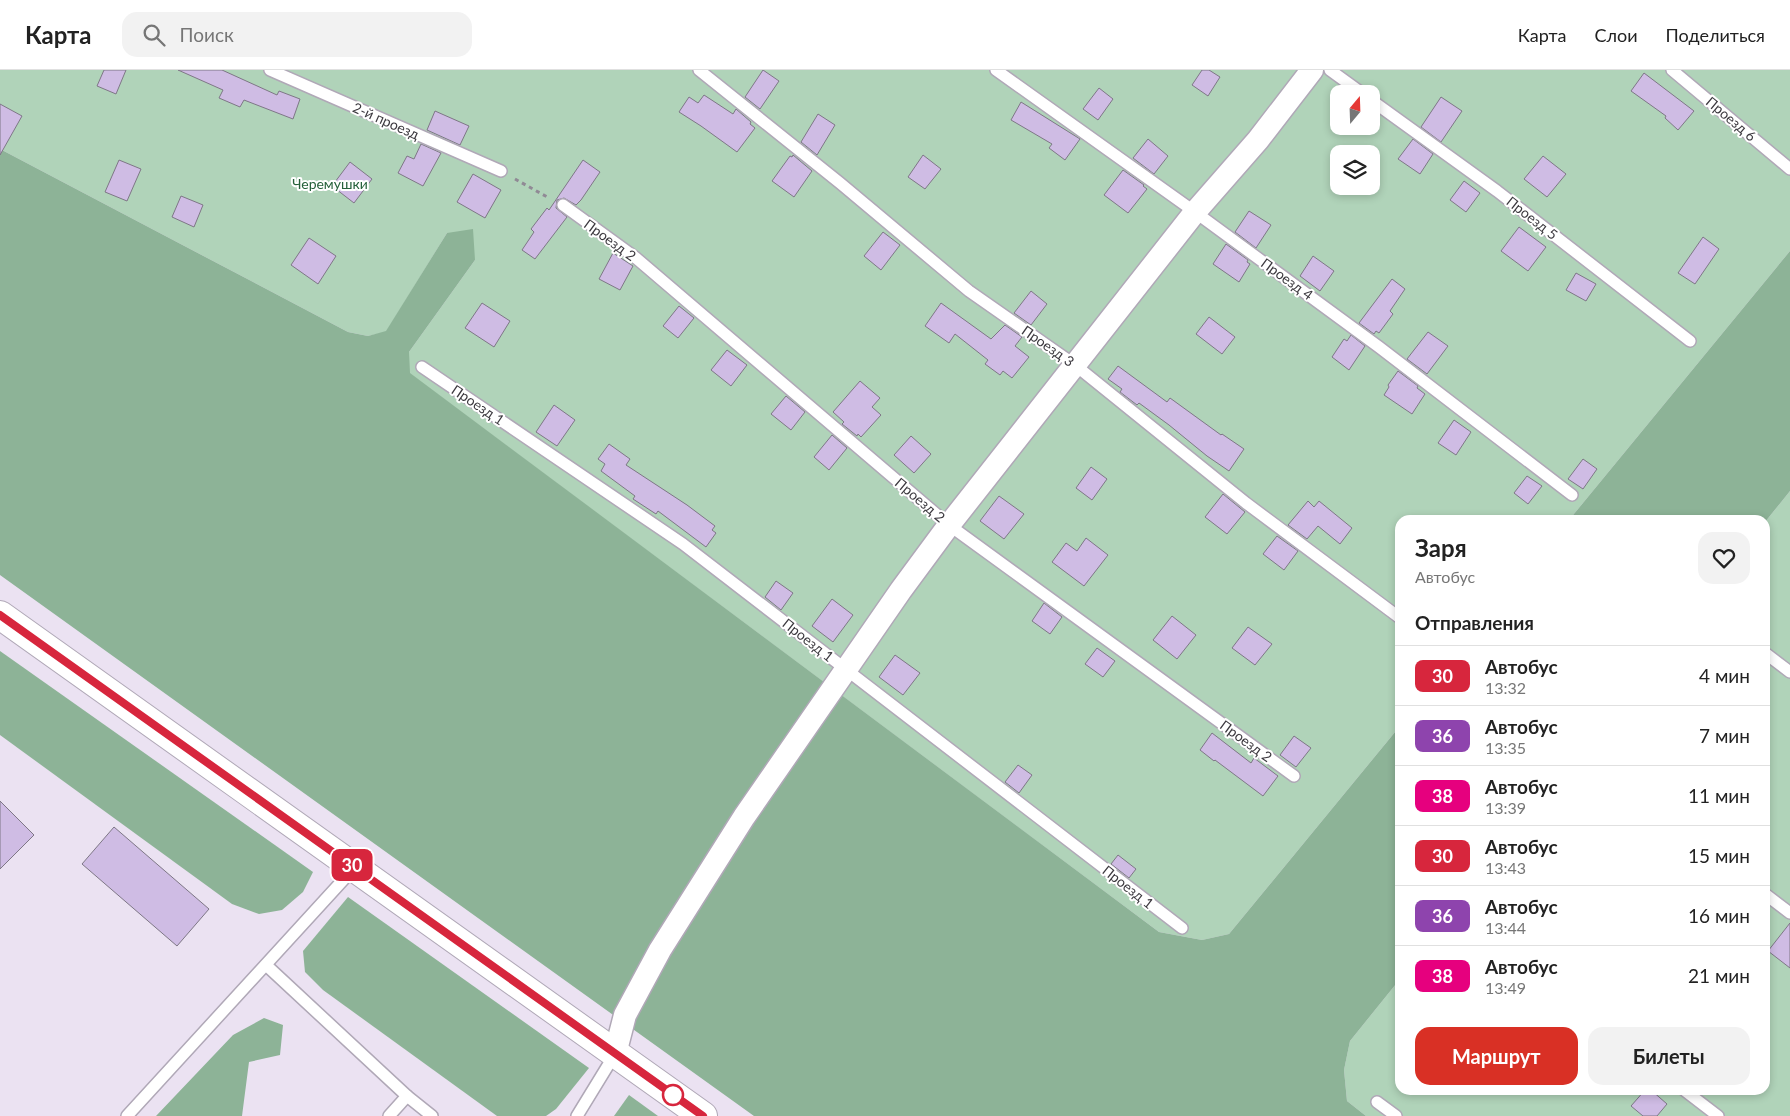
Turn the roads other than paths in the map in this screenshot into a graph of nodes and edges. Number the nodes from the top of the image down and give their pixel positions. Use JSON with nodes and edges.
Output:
{"nodes":[{"id":1,"x":270,"y":70,"type":"edge"},
{"id":2,"x":698,"y":70,"type":"edge"},
{"id":3,"x":996,"y":70,"type":"edge"},
{"id":4,"x":1312,"y":70,"type":"edge"},
{"id":5,"x":1330,"y":70,"type":"edge"},
{"id":6,"x":1672,"y":70,"type":"edge"},
{"id":7,"x":1351,"y":85,"type":"edge"},
{"id":8,"x":1380,"y":106,"type":"edge"},
{"id":9,"x":1790,"y":169,"type":"edge"},
{"id":10,"x":502,"y":171,"type":"road end"},
{"id":11,"x":562,"y":205,"type":"road end"},
{"id":12,"x":1195,"y":212,"type":"junction"},
{"id":13,"x":1690,"y":341,"type":"dead end"},
{"id":14,"x":1075,"y":365,"type":"junction"},
{"id":15,"x":422,"y":367,"type":"dead end"},
{"id":16,"x":1572,"y":495,"type":"dead end"},
{"id":17,"x":949,"y":525,"type":"junction"},
{"id":18,"x":1395,"y":614,"type":"edge"},
{"id":19,"x":0,"y":615,"type":"edge"},
{"id":20,"x":1770,"y":657,"type":"edge"},
{"id":21,"x":845,"y":670,"type":"junction"},
{"id":22,"x":1790,"y":672,"type":"edge"},
{"id":23,"x":1294,"y":776,"type":"dead end"},
{"id":24,"x":355,"y":867,"type":"junction"},
{"id":25,"x":1770,"y":898,"type":"edge"},
{"id":26,"x":1790,"y":913,"type":"edge"},
{"id":27,"x":1182,"y":928,"type":"dead end"},
{"id":28,"x":266,"y":964,"type":"junction"},
{"id":29,"x":615,"y":1054,"type":"junction"},
{"id":30,"x":1691,"y":1095,"type":"edge"},
{"id":31,"x":407,"y":1096,"type":"junction"},
{"id":32,"x":1377,"y":1102,"type":"dead end"},
{"id":33,"x":127,"y":1116,"type":"edge"},
{"id":34,"x":389,"y":1116,"type":"edge"},
{"id":35,"x":432,"y":1116,"type":"edge"},
{"id":36,"x":577,"y":1116,"type":"edge"},
{"id":37,"x":703,"y":1116,"type":"edge"},
{"id":38,"x":1396,"y":1116,"type":"edge"},
{"id":39,"x":1718,"y":1116,"type":"edge"}],
"edges":[{"from":1,"to":10,"type":"lane","name":"2-й проезд"},
{"from":2,"to":14,"type":"lane","name":"Проезд 3"},
{"from":3,"to":12,"type":"lane","name":"Проезд 4"},
{"from":4,"to":12,"type":"street"},
{"from":5,"to":7,"type":"lane"},
{"from":6,"to":9,"type":"lane","name":"Проезд 6"},
{"from":8,"to":13,"type":"lane","name":"Проезд 5"},
{"from":11,"to":17,"type":"lane","name":"Проезд 2"},
{"from":12,"to":14,"type":"street"},
{"from":12,"to":16,"type":"lane","name":"Проезд 4"},
{"from":14,"to":17,"type":"street"},
{"from":14,"to":18,"type":"lane","name":"Проезд 3"},
{"from":15,"to":21,"type":"lane","name":"Проезд 1"},
{"from":17,"to":21,"type":"street"},
{"from":17,"to":23,"type":"lane","name":"Проезд 2"},
{"from":19,"to":24,"type":"main road"},
{"from":20,"to":22,"type":"lane"},
{"from":21,"to":27,"type":"lane","name":"Проезд 1"},
{"from":21,"to":29,"type":"street"},
{"from":24,"to":28,"type":"lane"},
{"from":24,"to":29,"type":"main road"},
{"from":25,"to":26,"type":"lane"},
{"from":28,"to":31,"type":"lane"},
{"from":28,"to":33,"type":"lane"},
{"from":29,"to":36,"type":"lane"},
{"from":29,"to":37,"type":"main road"},
{"from":30,"to":39,"type":"lane"},
{"from":31,"to":34,"type":"lane"},
{"from":31,"to":35,"type":"lane"},
{"from":32,"to":38,"type":"lane"}]}
